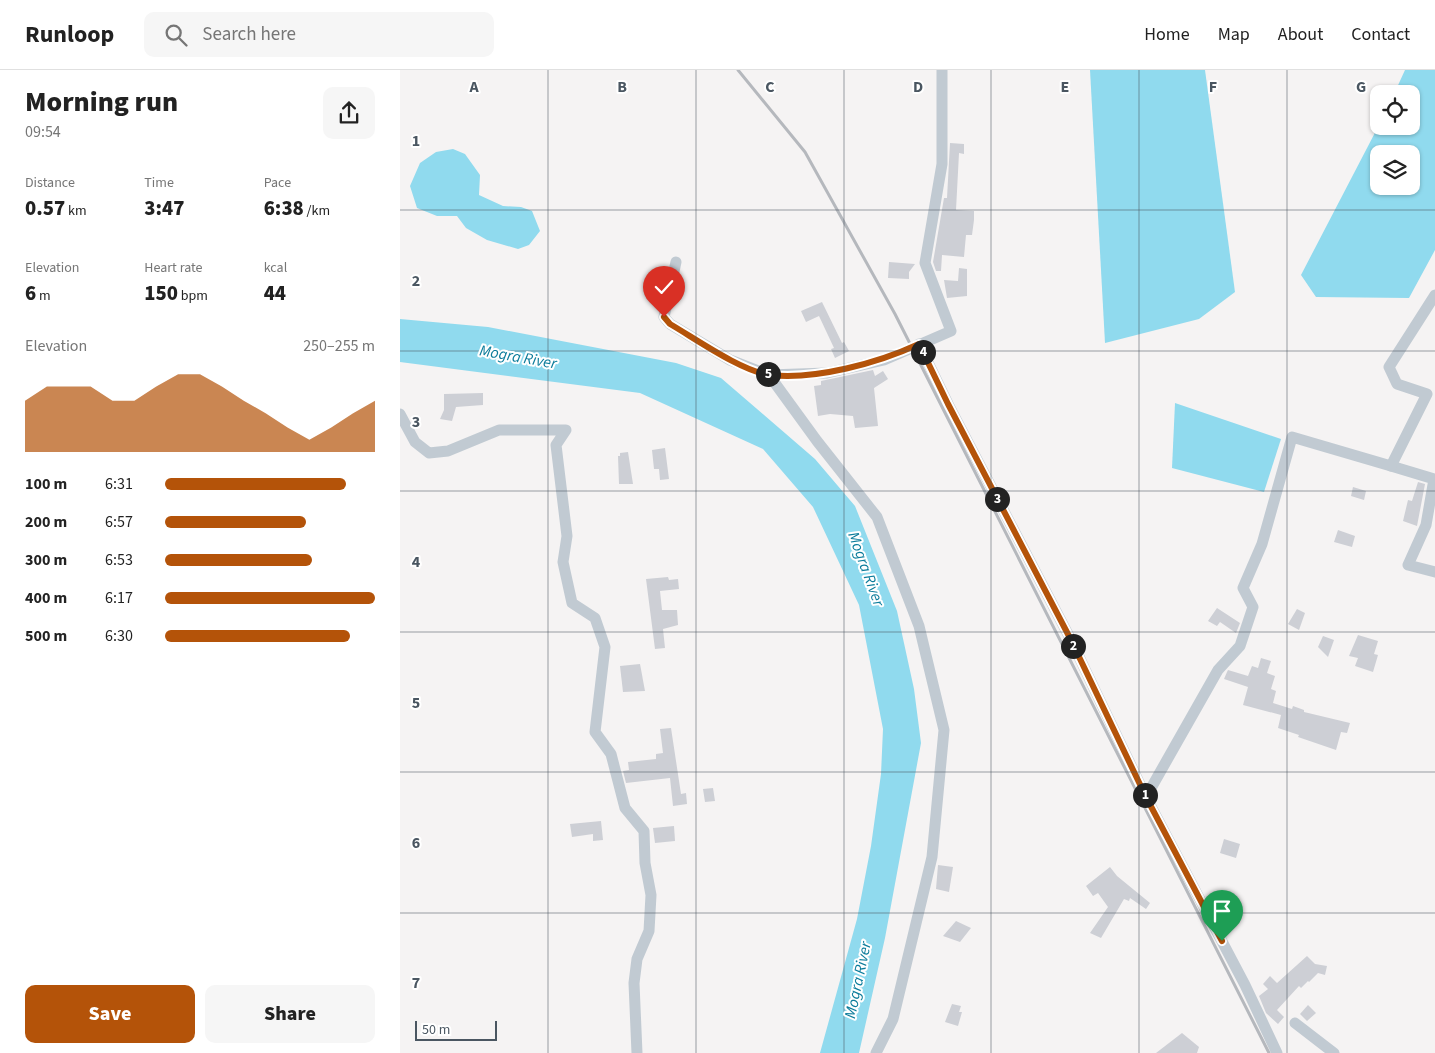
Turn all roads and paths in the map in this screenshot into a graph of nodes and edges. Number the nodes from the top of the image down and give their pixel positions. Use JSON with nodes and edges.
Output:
{"nodes":[{"id":1,"x":942,"y":70,"type":"edge"},
{"id":2,"x":676,"y":262,"type":"dead end"},
{"id":3,"x":1435,"y":294,"type":"edge"},
{"id":4,"x":919,"y":344,"type":"junction"},
{"id":5,"x":769,"y":375,"type":"junction"},
{"id":6,"x":400,"y":414,"type":"edge"},
{"id":7,"x":1391,"y":466,"type":"junction"},
{"id":8,"x":1435,"y":572,"type":"edge"},
{"id":9,"x":1146,"y":797,"type":"junction"},
{"id":10,"x":1294,"y":1023,"type":"dead end"},
{"id":11,"x":637,"y":1053,"type":"edge"},
{"id":12,"x":876,"y":1053,"type":"edge"},
{"id":13,"x":1277,"y":1053,"type":"edge"},
{"id":14,"x":1334,"y":1053,"type":"edge"}],
"edges":[{"from":1,"to":4,"type":"street"},
{"from":2,"to":5,"type":"street"},
{"from":3,"to":7,"type":"street"},
{"from":4,"to":5,"type":"street"},
{"from":4,"to":9,"type":"street"},
{"from":5,"to":12,"type":"street"},
{"from":6,"to":11,"type":"street"},
{"from":7,"to":8,"type":"street"},
{"from":7,"to":9,"type":"street"},
{"from":9,"to":13,"type":"street"},
{"from":10,"to":14,"type":"street"}]}
